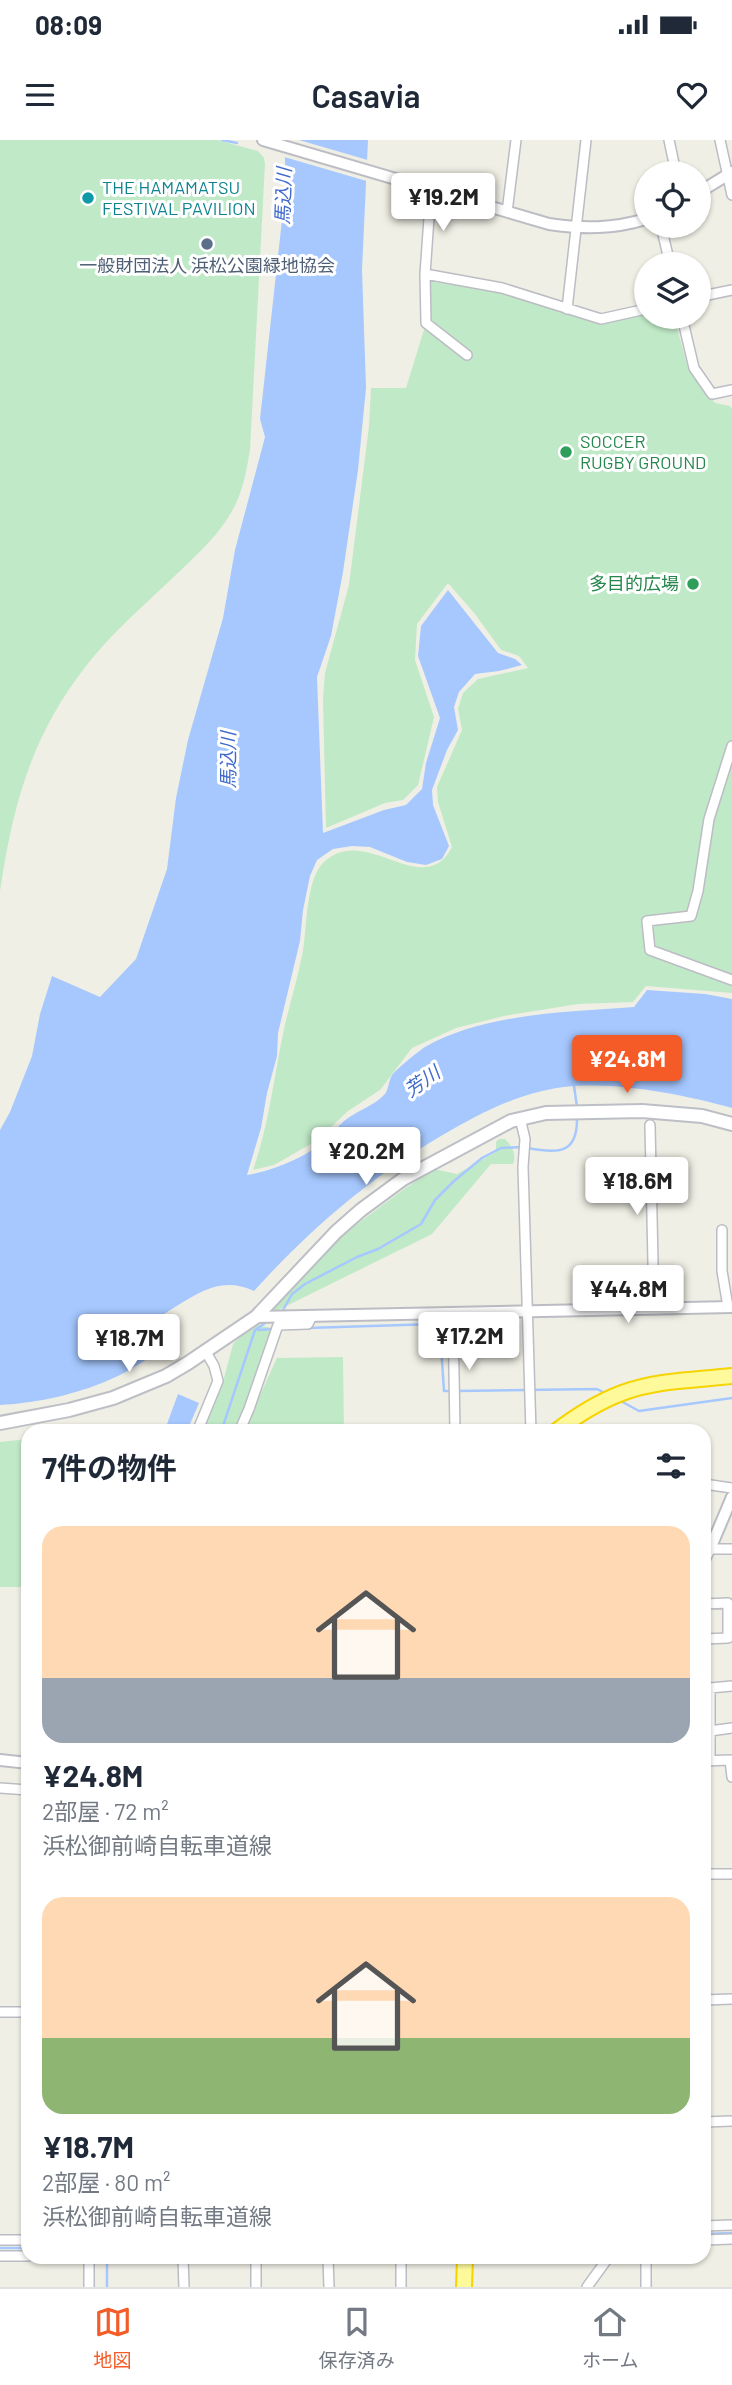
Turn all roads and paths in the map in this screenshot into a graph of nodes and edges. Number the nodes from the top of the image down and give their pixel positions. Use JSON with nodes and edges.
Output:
{"nodes":[{"id":1,"x":263,"y":140,"type":"edge"},
{"id":2,"x":516,"y":140,"type":"edge"},
{"id":3,"x":586,"y":140,"type":"edge"},
{"id":4,"x":669,"y":140,"type":"edge"},
{"id":5,"x":720,"y":140,"type":"edge"},
{"id":6,"x":673,"y":161,"type":"edge"},
{"id":7,"x":730,"y":174,"type":"edge"},
{"id":8,"x":711,"y":185,"type":"edge"},
{"id":9,"x":432,"y":190,"type":"junction"},
{"id":10,"x":732,"y":195,"type":"edge"},
{"id":11,"x":508,"y":212,"type":"junction"},
{"id":12,"x":634,"y":222,"type":"edge"},
{"id":13,"x":578,"y":228,"type":"junction"},
{"id":14,"x":425,"y":274,"type":"junction"},
{"id":15,"x":732,"y":289,"type":"edge"},
{"id":16,"x":711,"y":294,"type":"edge"},
{"id":17,"x":567,"y":309,"type":"junction"},
{"id":18,"x":634,"y":312,"type":"edge"},
{"id":19,"x":685,"y":329,"type":"edge"},
{"id":20,"x":467,"y":355,"type":"dead end"},
{"id":21,"x":732,"y":390,"type":"edge"},
{"id":22,"x":732,"y":746,"type":"edge"},
{"id":23,"x":732,"y":980,"type":"edge"},
{"id":24,"x":520,"y":1118,"type":"junction"},
{"id":25,"x":650,"y":1125,"type":"dead end"},
{"id":26,"x":732,"y":1125,"type":"edge"},
{"id":27,"x":722,"y":1230,"type":"dead end"},
{"id":28,"x":730,"y":1307,"type":"edge"},
{"id":29,"x":654,"y":1309,"type":"junction"},
{"id":30,"x":527,"y":1312,"type":"junction"},
{"id":31,"x":453,"y":1314,"type":"junction"},
{"id":32,"x":312,"y":1316,"type":"junction"},
{"id":33,"x":256,"y":1317,"type":"junction"},
{"id":34,"x":206,"y":1352,"type":"junction"},
{"id":35,"x":732,"y":1376,"type":"edge"},
{"id":36,"x":0,"y":1423,"type":"edge"},
{"id":37,"x":200,"y":1424,"type":"edge"},
{"id":38,"x":242,"y":1424,"type":"edge"},
{"id":39,"x":455,"y":1424,"type":"edge"},
{"id":40,"x":531,"y":1424,"type":"edge"},
{"id":41,"x":566,"y":1424,"type":"edge"},
{"id":42,"x":711,"y":1485,"type":"edge"},
{"id":43,"x":732,"y":1488,"type":"edge"},
{"id":44,"x":732,"y":1497,"type":"edge"},
{"id":45,"x":711,"y":1542,"type":"edge"},
{"id":46,"x":732,"y":1549,"type":"edge"},
{"id":47,"x":711,"y":1551,"type":"edge"},
{"id":48,"x":711,"y":1604,"type":"edge"},
{"id":49,"x":730,"y":1625,"type":"edge"},
{"id":50,"x":711,"y":1639,"type":"edge"},
{"id":51,"x":732,"y":1686,"type":"edge"},
{"id":52,"x":711,"y":1688,"type":"edge"},
{"id":53,"x":732,"y":1728,"type":"edge"},
{"id":54,"x":711,"y":1731,"type":"edge"},
{"id":55,"x":0,"y":1760,"type":"edge"},
{"id":56,"x":711,"y":1761,"type":"edge"},
{"id":57,"x":21,"y":1762,"type":"edge"},
{"id":58,"x":732,"y":1777,"type":"edge"},
{"id":59,"x":0,"y":1788,"type":"edge"},
{"id":60,"x":21,"y":1790,"type":"edge"},
{"id":61,"x":711,"y":1874,"type":"edge"},
{"id":62,"x":732,"y":1874,"type":"edge"},
{"id":63,"x":732,"y":1999,"type":"edge"},
{"id":64,"x":711,"y":2000,"type":"edge"},
{"id":65,"x":0,"y":2012,"type":"edge"},
{"id":66,"x":21,"y":2012,"type":"edge"},
{"id":67,"x":732,"y":2121,"type":"edge"},
{"id":68,"x":711,"y":2122,"type":"edge"},
{"id":69,"x":732,"y":2225,"type":"edge"},
{"id":70,"x":711,"y":2226,"type":"edge"},
{"id":71,"x":732,"y":2239,"type":"edge"},
{"id":72,"x":0,"y":2240,"type":"edge"},
{"id":73,"x":21,"y":2240,"type":"edge"},
{"id":74,"x":711,"y":2240,"type":"edge"},
{"id":75,"x":0,"y":2256,"type":"edge"},
{"id":76,"x":21,"y":2256,"type":"edge"},
{"id":77,"x":89,"y":2264,"type":"edge"},
{"id":78,"x":183,"y":2264,"type":"edge"},
{"id":79,"x":256,"y":2264,"type":"edge"},
{"id":80,"x":328,"y":2264,"type":"edge"},
{"id":81,"x":401,"y":2264,"type":"edge"},
{"id":82,"x":465,"y":2264,"type":"edge"},
{"id":83,"x":604,"y":2264,"type":"edge"},
{"id":84,"x":646,"y":2264,"type":"edge"},
{"id":85,"x":89,"y":2287,"type":"edge"},
{"id":86,"x":184,"y":2287,"type":"edge"},
{"id":87,"x":256,"y":2287,"type":"edge"},
{"id":88,"x":329,"y":2287,"type":"edge"},
{"id":89,"x":401,"y":2287,"type":"edge"},
{"id":90,"x":464,"y":2287,"type":"edge"},
{"id":91,"x":587,"y":2287,"type":"edge"},
{"id":92,"x":646,"y":2287,"type":"edge"}],
"edges":[{"from":1,"to":9,"type":"street"},
{"from":2,"to":11,"type":"street"},
{"from":3,"to":13,"type":"street"},
{"from":4,"to":6,"type":"street"},
{"from":5,"to":7,"type":"street"},
{"from":7,"to":8,"type":"street"},
{"from":7,"to":10,"type":"street"},
{"from":9,"to":11,"type":"street"},
{"from":9,"to":14,"type":"street"},
{"from":11,"to":13,"type":"street"},
{"from":12,"to":13,"type":"street"},
{"from":13,"to":17,"type":"street"},
{"from":14,"to":17,"type":"street"},
{"from":14,"to":20,"type":"street"},
{"from":15,"to":16,"type":"street"},
{"from":17,"to":18,"type":"street"},
{"from":19,"to":21,"type":"street"},
{"from":22,"to":23,"type":"street"},
{"from":24,"to":26,"type":"main road"},
{"from":24,"to":30,"type":"street"},
{"from":24,"to":33,"type":"main road"},
{"from":25,"to":29,"type":"street"},
{"from":27,"to":28,"type":"street"},
{"from":28,"to":29,"type":"street"},
{"from":29,"to":30,"type":"street"},
{"from":30,"to":31,"type":"street"},
{"from":30,"to":40,"type":"street"},
{"from":31,"to":32,"type":"street"},
{"from":31,"to":39,"type":"street"},
{"from":32,"to":33,"type":"street"},
{"from":32,"to":38,"type":"street"},
{"from":33,"to":34,"type":"main road"},
{"from":34,"to":36,"type":"main road"},
{"from":34,"to":37,"type":"street"},
{"from":35,"to":41,"type":"highway"},
{"from":42,"to":43,"type":"street"},
{"from":44,"to":45,"type":"street"},
{"from":46,"to":47,"type":"street"},
{"from":48,"to":49,"type":"street"},
{"from":49,"to":50,"type":"street"},
{"from":51,"to":52,"type":"street"},
{"from":53,"to":54,"type":"street"},
{"from":55,"to":57,"type":"street"},
{"from":56,"to":58,"type":"street"},
{"from":59,"to":60,"type":"street"},
{"from":61,"to":62,"type":"street"},
{"from":63,"to":64,"type":"street"},
{"from":65,"to":66,"type":"street"},
{"from":67,"to":68,"type":"street"},
{"from":69,"to":70,"type":"street"},
{"from":71,"to":74,"type":"street"},
{"from":72,"to":73,"type":"street"},
{"from":75,"to":76,"type":"street"},
{"from":77,"to":85,"type":"street"},
{"from":78,"to":86,"type":"street"},
{"from":79,"to":87,"type":"street"},
{"from":80,"to":88,"type":"street"},
{"from":81,"to":89,"type":"street"},
{"from":82,"to":90,"type":"highway"},
{"from":83,"to":91,"type":"street"},
{"from":84,"to":92,"type":"street"}]}
